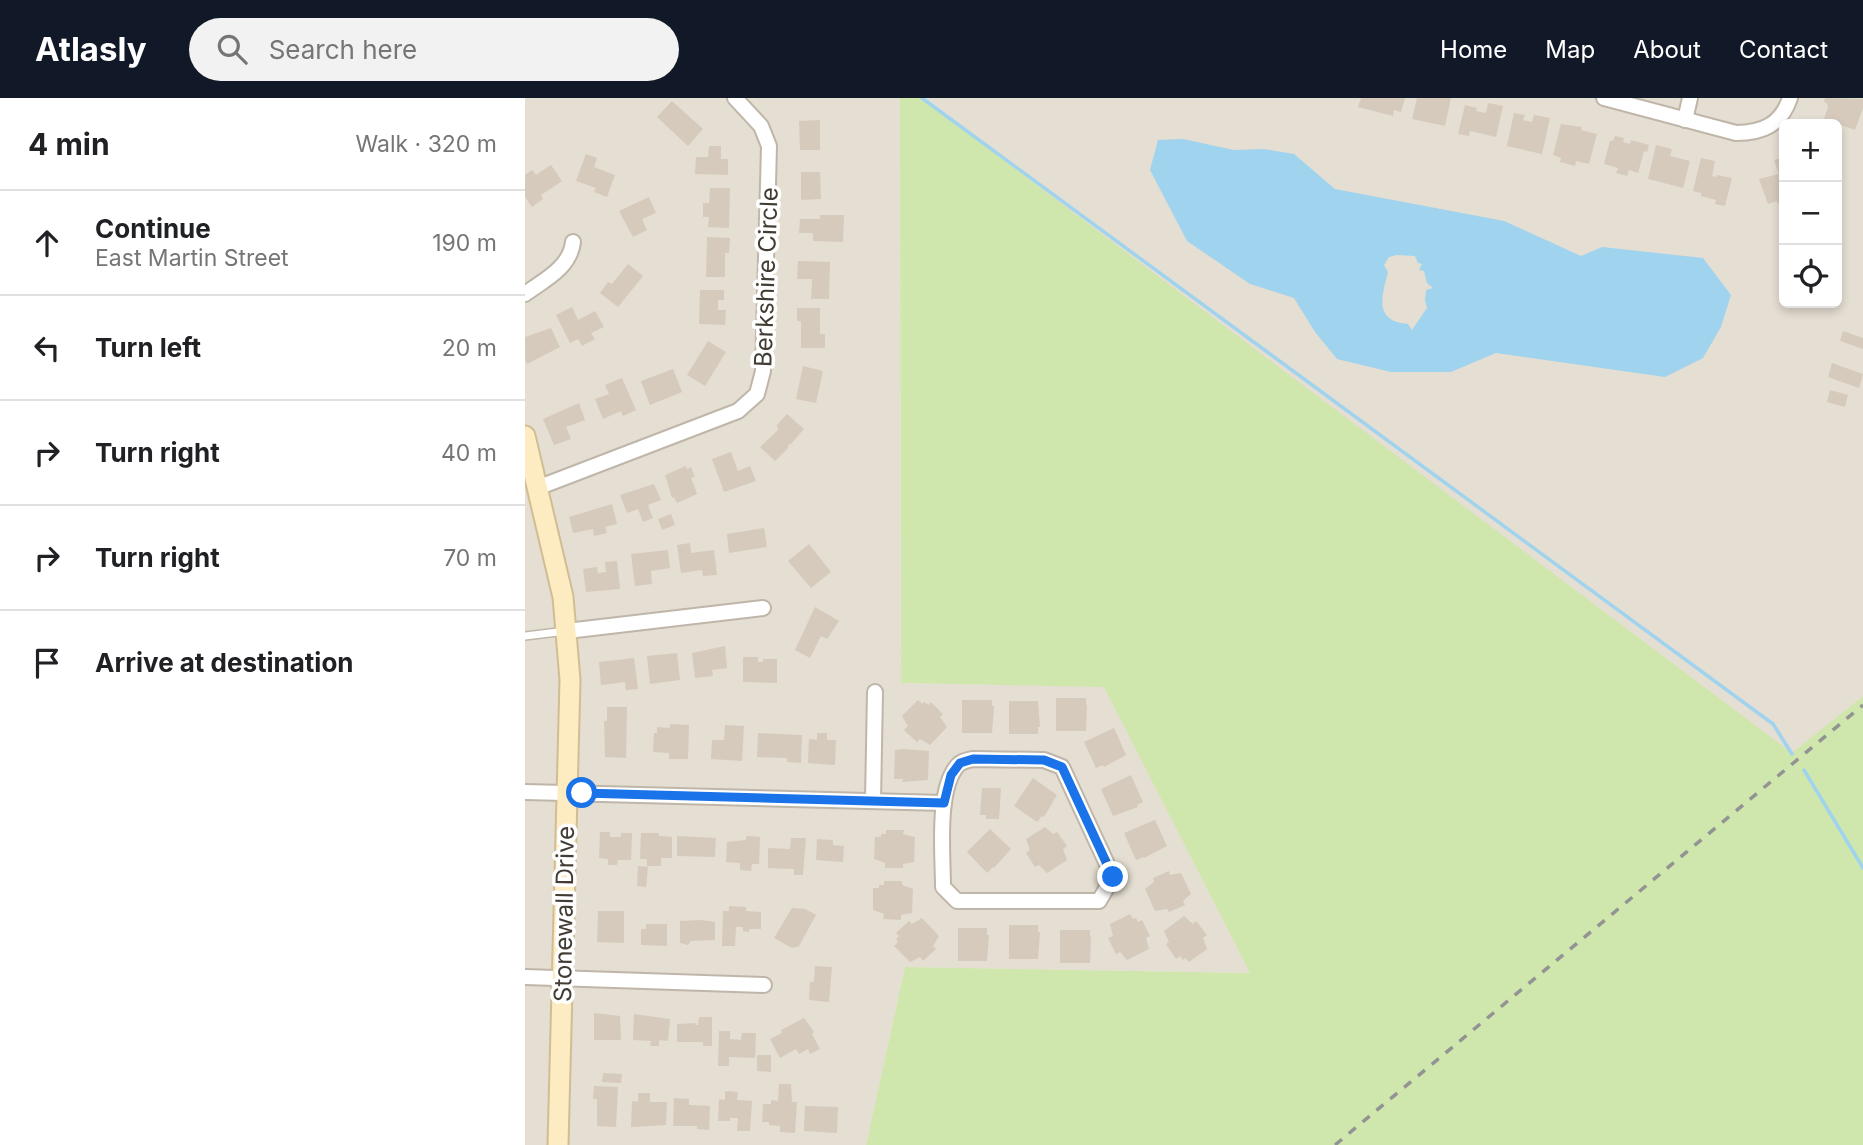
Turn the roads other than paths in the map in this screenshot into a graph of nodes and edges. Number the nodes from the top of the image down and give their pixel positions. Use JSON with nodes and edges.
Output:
{"nodes":[{"id":1,"x":736,"y":98,"type":"edge"},
{"id":2,"x":1604,"y":98,"type":"edge"},
{"id":3,"x":1690,"y":98,"type":"edge"},
{"id":4,"x":1790,"y":98,"type":"edge"},
{"id":5,"x":1685,"y":120,"type":"junction"},
{"id":6,"x":573,"y":242,"type":"dead end"},
{"id":7,"x":525,"y":294,"type":"edge"},
{"id":8,"x":525,"y":436,"type":"edge"},
{"id":9,"x":537,"y":488,"type":"junction"},
{"id":10,"x":763,"y":608,"type":"dead end"},
{"id":11,"x":567,"y":631,"type":"junction"},
{"id":12,"x":525,"y":636,"type":"edge"},
{"id":13,"x":875,"y":692,"type":"dead end"},
{"id":14,"x":525,"y":792,"type":"edge"},
{"id":15,"x":566,"y":793,"type":"junction"},
{"id":16,"x":873,"y":801,"type":"junction"},
{"id":17,"x":944,"y":803,"type":"junction"},
{"id":18,"x":525,"y":976,"type":"edge"},
{"id":19,"x":562,"y":978,"type":"junction"},
{"id":20,"x":764,"y":985,"type":"dead end"},
{"id":21,"x":558,"y":1145,"type":"edge"}],
"edges":[{"from":1,"to":9,"type":"street","name":"Berkshire Circle"},
{"from":2,"to":5,"type":"street"},
{"from":3,"to":5,"type":"street"},
{"from":4,"to":5,"type":"street"},
{"from":6,"to":7,"type":"street"},
{"from":8,"to":9,"type":"street","name":"Stonewall Drive"},
{"from":9,"to":11,"type":"street","name":"Stonewall Drive"},
{"from":10,"to":11,"type":"street"},
{"from":11,"to":12,"type":"lane"},
{"from":11,"to":15,"type":"street","name":"Stonewall Drive"},
{"from":13,"to":16,"type":"street"},
{"from":14,"to":15,"type":"street"},
{"from":15,"to":16,"type":"street"},
{"from":15,"to":19,"type":"street","name":"Stonewall Drive"},
{"from":16,"to":17,"type":"street"},
{"from":17,"to":17,"type":"street"},
{"from":18,"to":19,"type":"street"},
{"from":19,"to":20,"type":"street"},
{"from":19,"to":21,"type":"street","name":"Stonewall Drive"}]}
